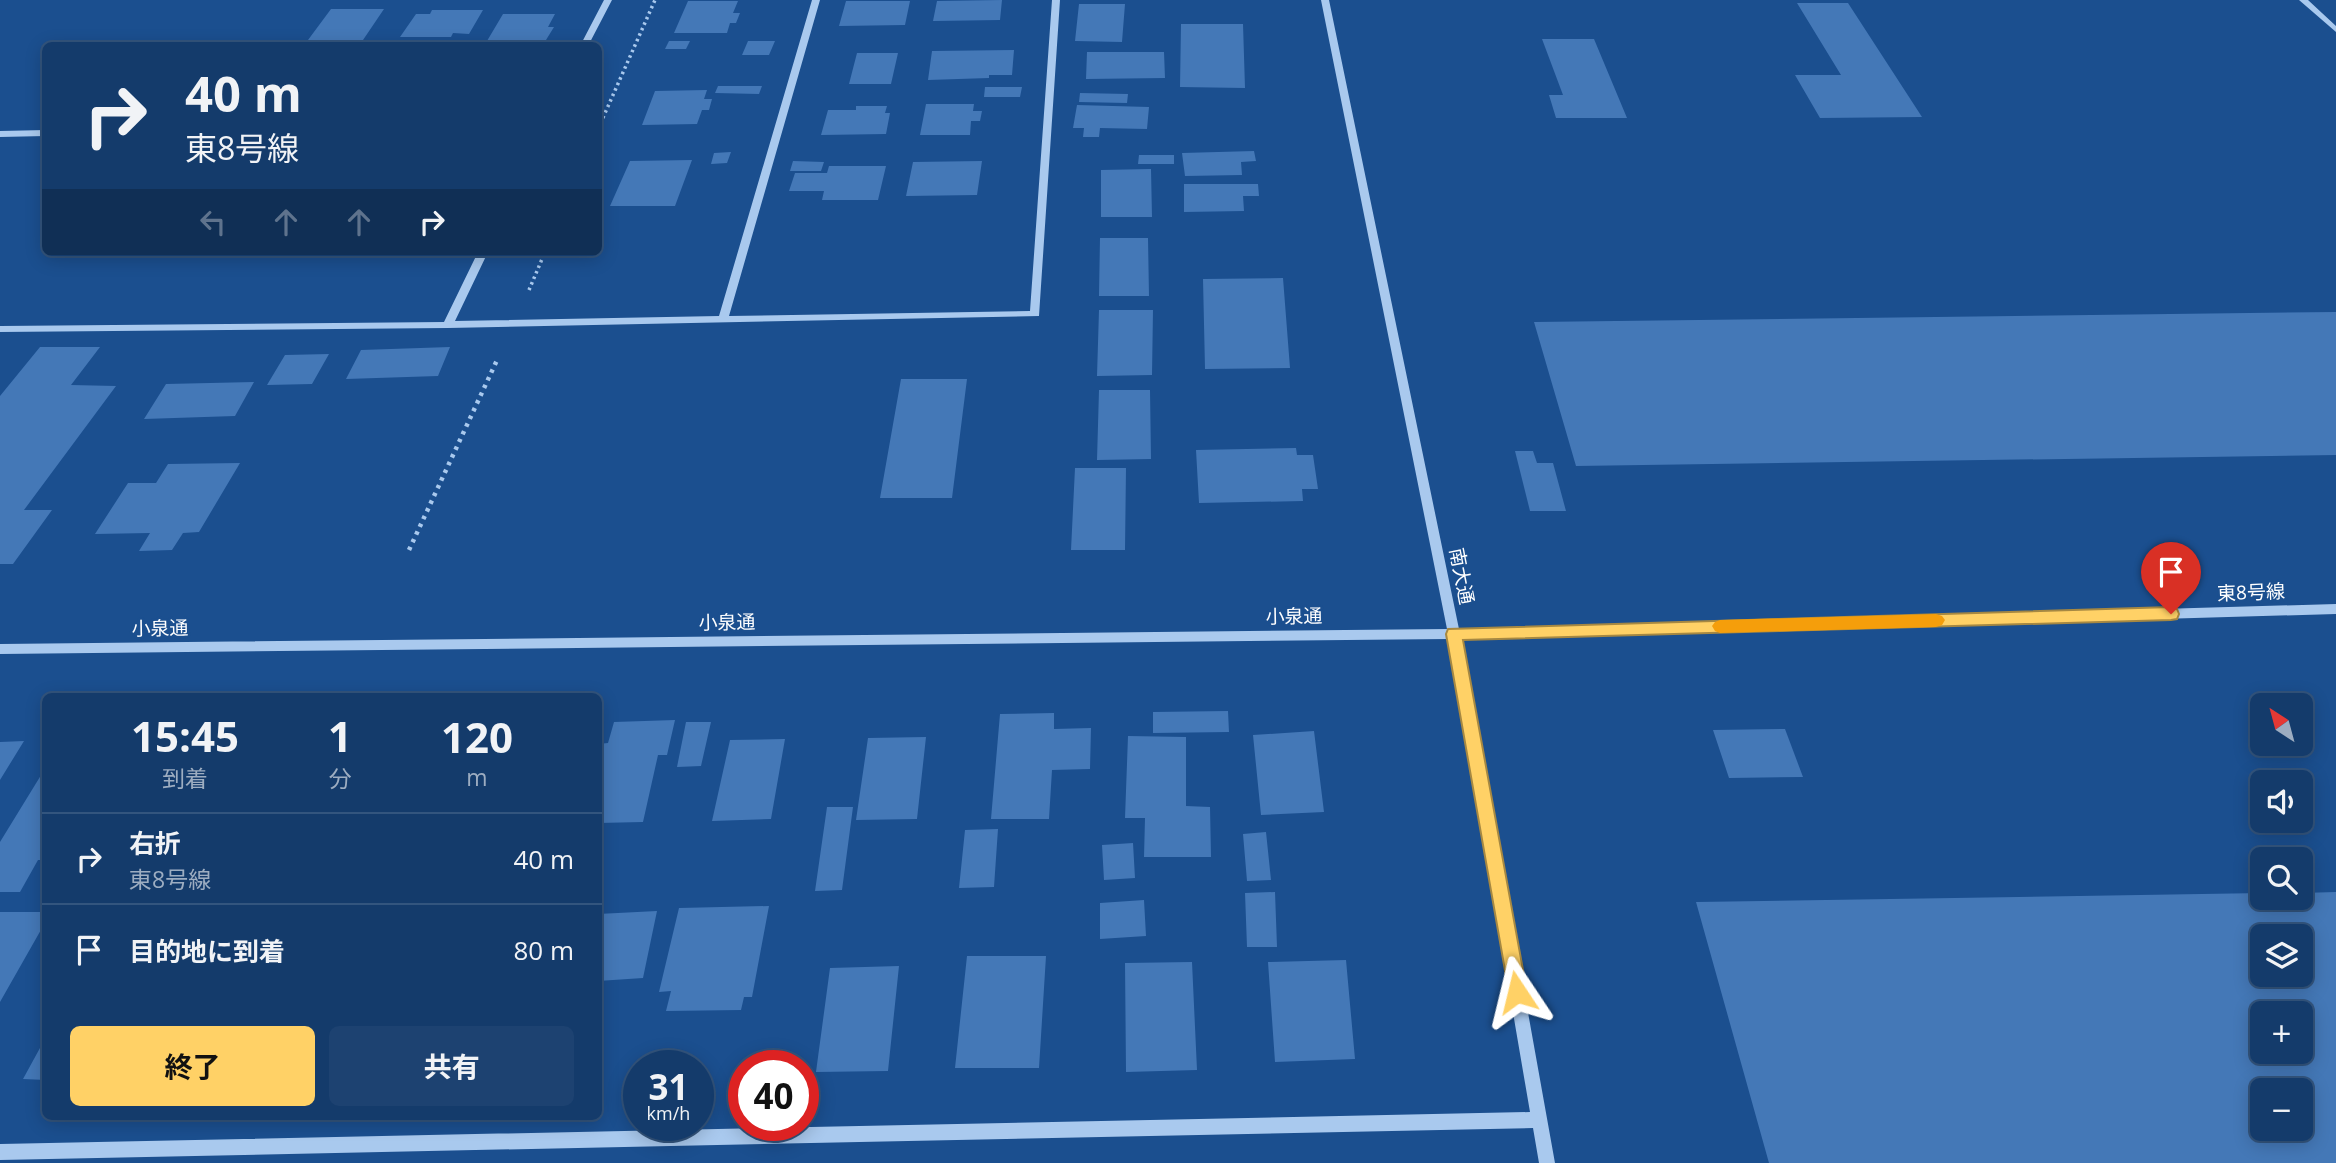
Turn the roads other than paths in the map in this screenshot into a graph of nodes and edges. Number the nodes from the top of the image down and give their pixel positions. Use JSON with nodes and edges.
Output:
{"nodes":[{"id":1,"x":608,"y":0,"type":"edge"},
{"id":2,"x":816,"y":0,"type":"edge"},
{"id":3,"x":1056,"y":0,"type":"edge"},
{"id":4,"x":1325,"y":0,"type":"edge"},
{"id":5,"x":2303,"y":0,"type":"edge"},
{"id":6,"x":2336,"y":30,"type":"edge"},
{"id":7,"x":586,"y":42,"type":"edge"},
{"id":8,"x":42,"y":133,"type":"edge"},
{"id":9,"x":0,"y":134,"type":"edge"},
{"id":10,"x":481,"y":256,"type":"edge"},
{"id":11,"x":723,"y":320,"type":"junction"},
{"id":12,"x":448,"y":325,"type":"junction"},
{"id":13,"x":0,"y":329,"type":"edge"},
{"id":14,"x":2336,"y":609,"type":"edge"},
{"id":15,"x":1454,"y":634,"type":"junction"},
{"id":16,"x":0,"y":649,"type":"edge"},
{"id":17,"x":1540,"y":1120,"type":"junction"},
{"id":18,"x":0,"y":1152,"type":"edge"},
{"id":19,"x":1547,"y":1163,"type":"edge"}],
"edges":[{"from":1,"to":7,"type":"street"},
{"from":2,"to":11,"type":"street"},
{"from":3,"to":11,"type":"street"},
{"from":4,"to":15,"type":"street","name":"南大通"},
{"from":5,"to":6,"type":"street"},
{"from":8,"to":9,"type":"street"},
{"from":10,"to":12,"type":"street"},
{"from":11,"to":12,"type":"street"},
{"from":12,"to":13,"type":"street"},
{"from":14,"to":15,"type":"street","name":"東8号線"},
{"from":15,"to":16,"type":"street","name":"小泉通"},
{"from":15,"to":17,"type":"street","name":"南大通"},
{"from":17,"to":18,"type":"street"},
{"from":17,"to":19,"type":"street","name":"南大通"}]}
